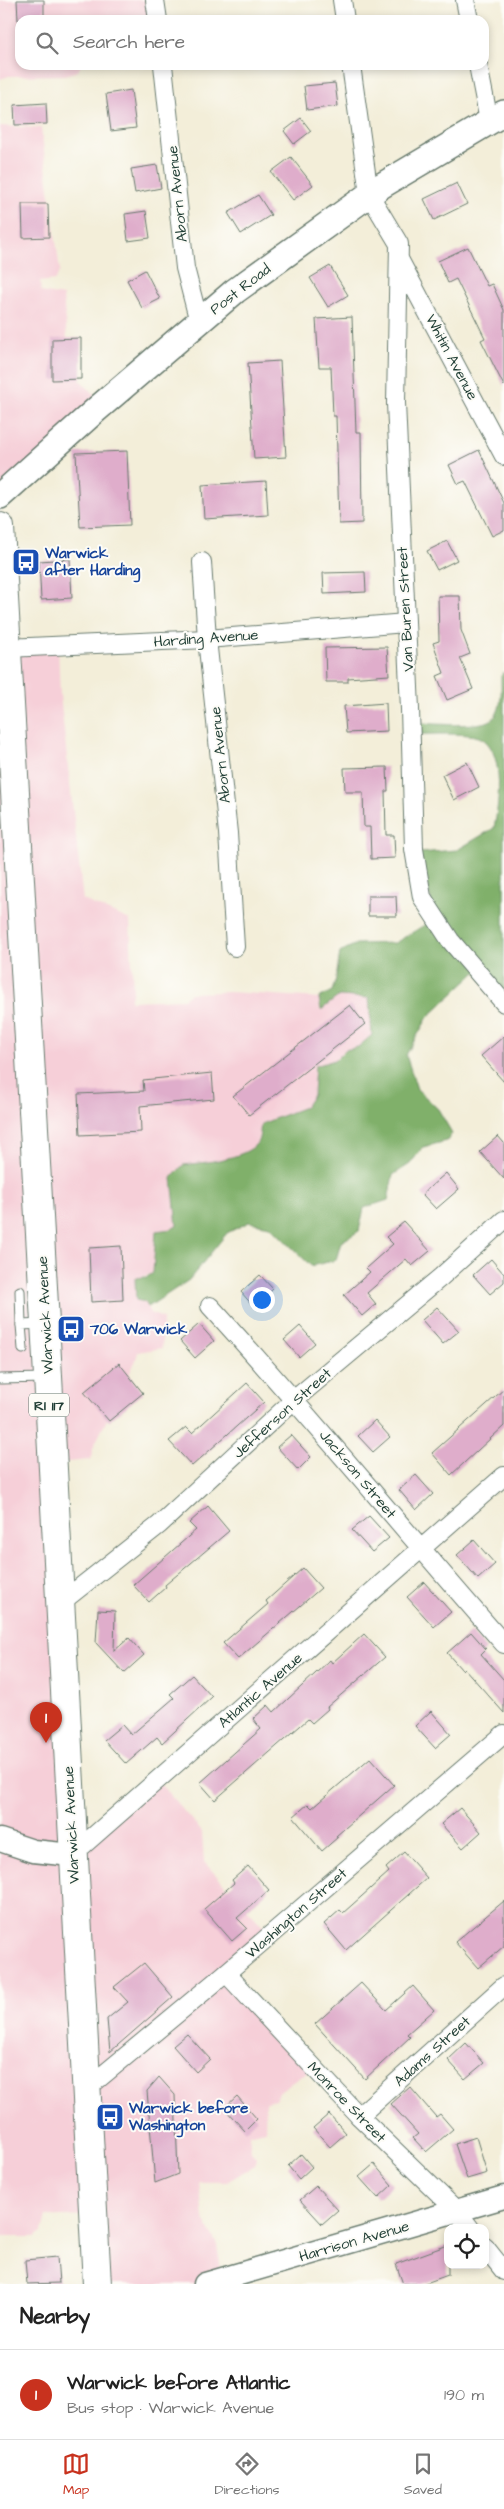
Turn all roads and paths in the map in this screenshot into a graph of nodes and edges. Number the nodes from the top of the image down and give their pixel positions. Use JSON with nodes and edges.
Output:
{"nodes":[{"id":1,"x":155,"y":0,"type":"edge"},
{"id":2,"x":342,"y":0,"type":"edge"},
{"id":3,"x":464,"y":0,"type":"edge"},
{"id":4,"x":157,"y":15,"type":"edge"},
{"id":5,"x":344,"y":15,"type":"edge"},
{"id":6,"x":468,"y":15,"type":"edge"},
{"id":7,"x":164,"y":70,"type":"edge"},
{"id":8,"x":352,"y":70,"type":"edge"},
{"id":9,"x":480,"y":70,"type":"edge"},
{"id":10,"x":496,"y":117,"type":"edge"},
{"id":11,"x":369,"y":194,"type":"junction"},
{"id":12,"x":399,"y":258,"type":"junction"},
{"id":13,"x":198,"y":322,"type":"junction"},
{"id":14,"x":504,"y":456,"type":"edge"},
{"id":15,"x":0,"y":496,"type":"edge"},
{"id":16,"x":0,"y":527,"type":"edge"},
{"id":17,"x":202,"y":562,"type":"dead end"},
{"id":18,"x":406,"y":623,"type":"junction"},
{"id":19,"x":207,"y":639,"type":"junction"},
{"id":20,"x":7,"y":648,"type":"junction"},
{"id":21,"x":235,"y":947,"type":"dead end"},
{"id":22,"x":504,"y":1003,"type":"edge"},
{"id":23,"x":504,"y":1220,"type":"edge"},
{"id":24,"x":20,"y":1291,"type":"dead end"},
{"id":25,"x":210,"y":1306,"type":"dead end"},
{"id":26,"x":34,"y":1324,"type":"junction"},
{"id":27,"x":23,"y":1349,"type":"dead end"},
{"id":28,"x":48,"y":1378,"type":"junction"},
{"id":29,"x":0,"y":1379,"type":"edge"},
{"id":30,"x":295,"y":1399,"type":"junction"},
{"id":31,"x":504,"y":1476,"type":"edge"},
{"id":32,"x":420,"y":1549,"type":"junction"},
{"id":33,"x":59,"y":1604,"type":"junction"},
{"id":34,"x":504,"y":1644,"type":"edge"},
{"id":35,"x":504,"y":1734,"type":"edge"},
{"id":36,"x":0,"y":1840,"type":"edge"},
{"id":37,"x":72,"y":1855,"type":"junction"},
{"id":38,"x":226,"y":1973,"type":"junction"},
{"id":39,"x":504,"y":1986,"type":"edge"},
{"id":40,"x":85,"y":2090,"type":"junction"},
{"id":41,"x":360,"y":2116,"type":"junction"},
{"id":42,"x":504,"y":2198,"type":"edge"},
{"id":43,"x":463,"y":2220,"type":"edge"},
{"id":44,"x":489,"y":2252,"type":"edge"},
{"id":45,"x":504,"y":2271,"type":"edge"},
{"id":46,"x":97,"y":2284,"type":"edge"},
{"id":47,"x":205,"y":2284,"type":"edge"}],
"edges":[{"from":1,"to":4,"type":"street"},
{"from":2,"to":5,"type":"street"},
{"from":3,"to":6,"type":"street"},
{"from":7,"to":13,"type":"street","name":"Aborn Avenue"},
{"from":8,"to":11,"type":"street"},
{"from":9,"to":10,"type":"street"},
{"from":10,"to":11,"type":"main road","name":"Post Road"},
{"from":11,"to":12,"type":"street","name":"Van Buren Street"},
{"from":11,"to":13,"type":"main road","name":"Post Road"},
{"from":12,"to":14,"type":"street","name":"Whitin Avenue"},
{"from":12,"to":18,"type":"street","name":"Van Buren Street"},
{"from":13,"to":15,"type":"main road","name":"Post Road"},
{"from":16,"to":20,"type":"main road","name":"Warwick Avenue","number":"RI 117"},
{"from":17,"to":19,"type":"street","name":"Aborn Avenue"},
{"from":18,"to":19,"type":"street","name":"Harding Avenue"},
{"from":18,"to":22,"type":"street","name":"Van Buren Street"},
{"from":19,"to":20,"type":"street","name":"Harding Avenue"},
{"from":19,"to":21,"type":"street","name":"Aborn Avenue"},
{"from":20,"to":26,"type":"main road","name":"Warwick Avenue","number":"RI 117"},
{"from":23,"to":30,"type":"street","name":"Jefferson Street"},
{"from":24,"to":26,"type":"lane"},
{"from":25,"to":30,"type":"street","name":"Jackson Street"},
{"from":26,"to":27,"type":"lane"},
{"from":26,"to":28,"type":"main road","name":"Warwick Avenue","number":"RI 117"},
{"from":28,"to":29,"type":"lane"},
{"from":28,"to":33,"type":"main road","name":"Warwick Avenue","number":"RI 117"},
{"from":30,"to":32,"type":"street","name":"Jackson Street"},
{"from":30,"to":33,"type":"street","name":"Jefferson Street"},
{"from":31,"to":32,"type":"street","name":"Atlantic Avenue"},
{"from":32,"to":34,"type":"street","name":"Jackson Street"},
{"from":32,"to":37,"type":"street","name":"Atlantic Avenue"},
{"from":33,"to":37,"type":"main road","name":"Warwick Avenue","number":"RI 117"},
{"from":35,"to":38,"type":"street","name":"Washington Street"},
{"from":36,"to":37,"type":"street"},
{"from":37,"to":40,"type":"main road","name":"Warwick Avenue","number":"RI 117"},
{"from":38,"to":40,"type":"street","name":"Washington Street"},
{"from":38,"to":41,"type":"street","name":"Monroe Street"},
{"from":39,"to":41,"type":"street","name":"Adams Street"},
{"from":40,"to":46,"type":"main road","name":"Warwick Avenue","number":"RI 117"},
{"from":41,"to":43,"type":"street","name":"Monroe Street"},
{"from":42,"to":43,"type":"street","name":"Harrison Avenue"},
{"from":43,"to":47,"type":"street","name":"Harrison Avenue"},
{"from":44,"to":45,"type":"street"}]}
